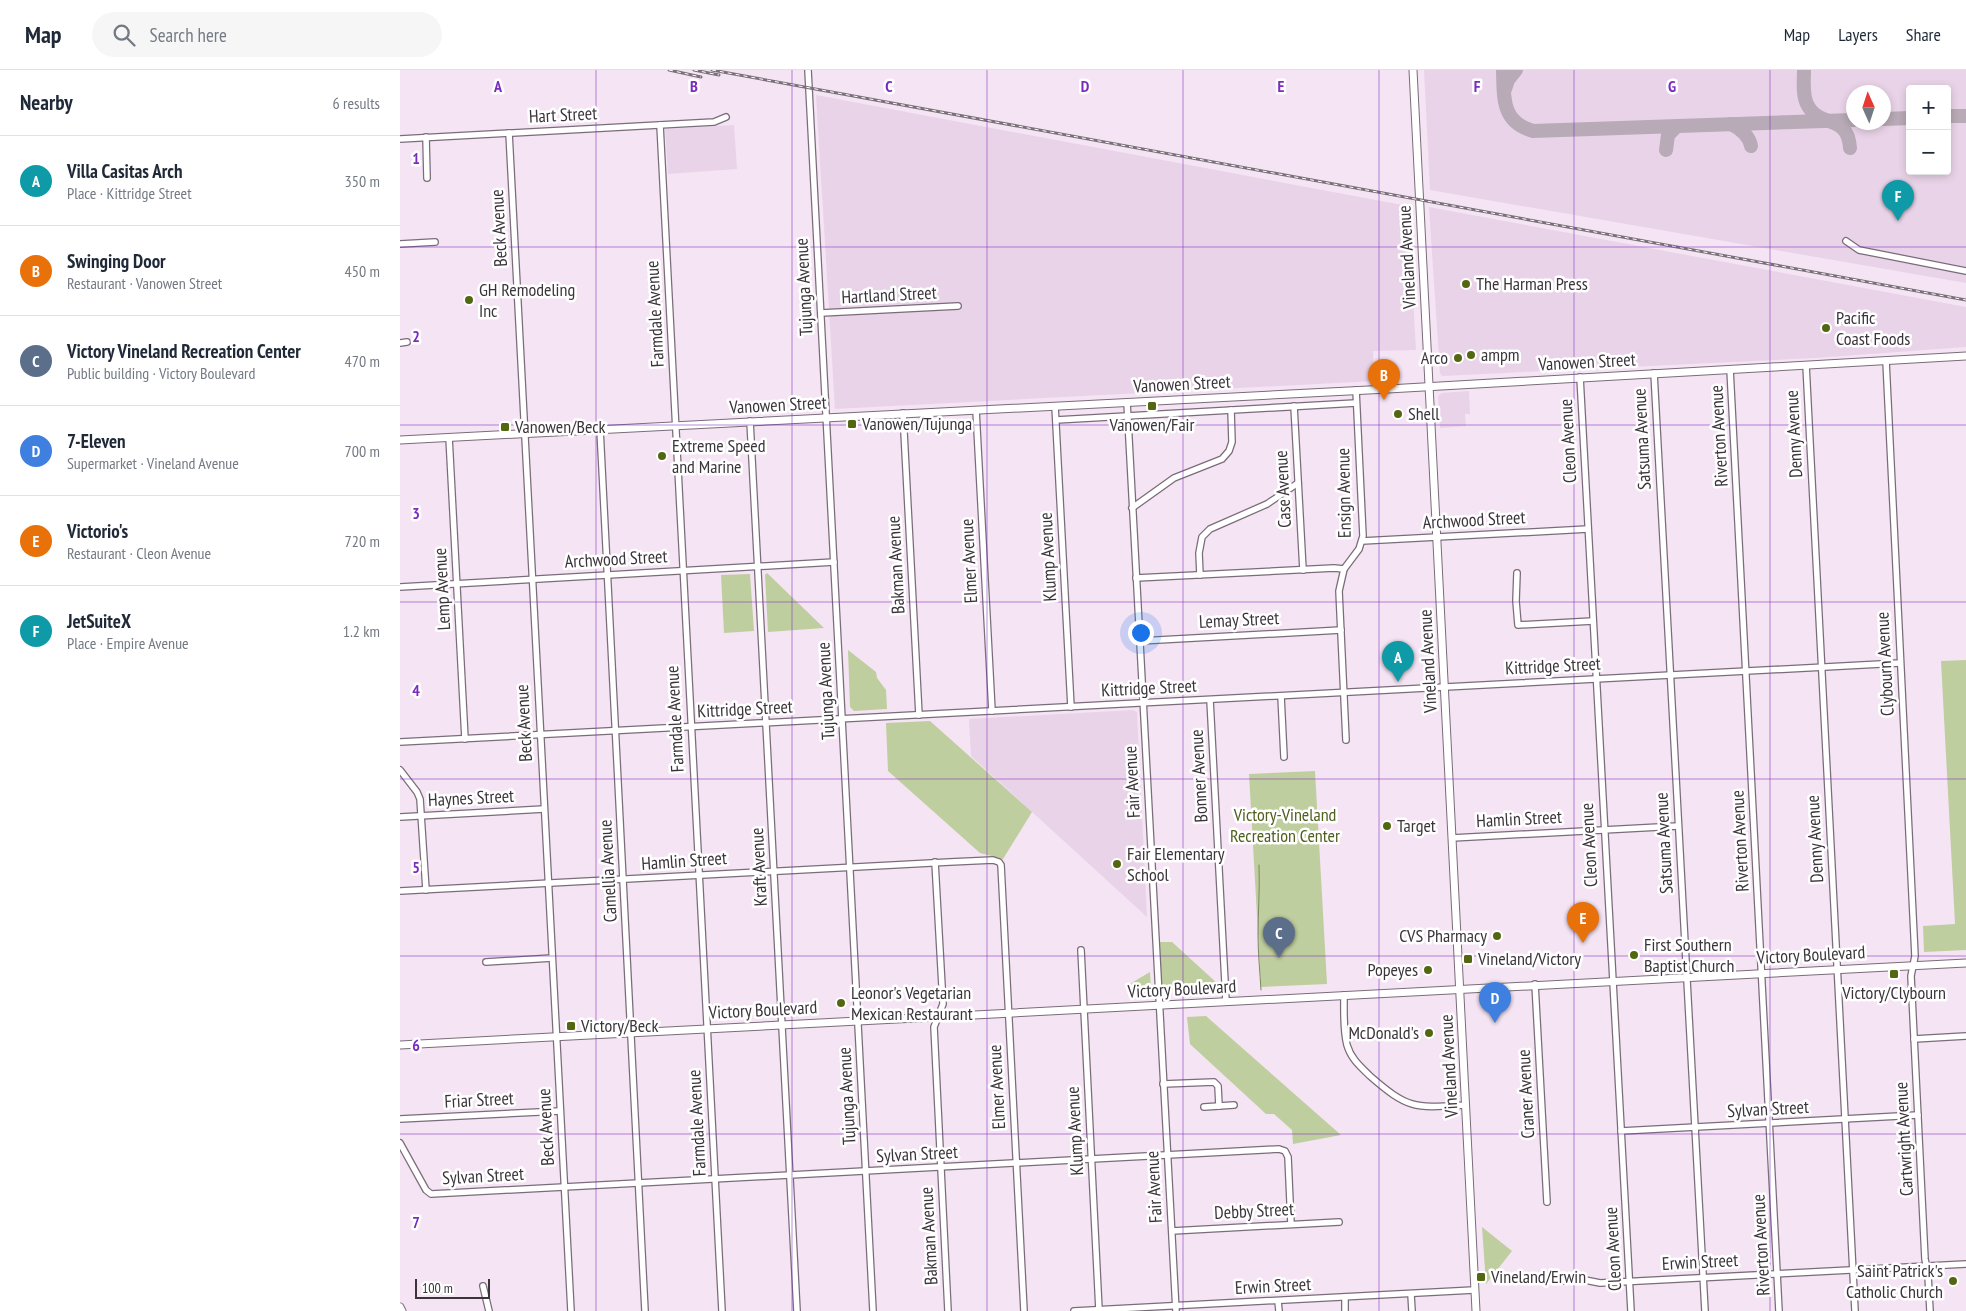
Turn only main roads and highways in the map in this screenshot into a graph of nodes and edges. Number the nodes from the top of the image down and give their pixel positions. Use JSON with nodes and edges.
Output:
{"nodes":[{"id":1,"x":1413,"y":70,"type":"edge"},
{"id":2,"x":1966,"y":356,"type":"edge"},
{"id":3,"x":1429,"y":386,"type":"junction"},
{"id":4,"x":400,"y":440,"type":"edge"},
{"id":5,"x":1966,"y":962,"type":"edge"},
{"id":6,"x":1460,"y":988,"type":"junction"},
{"id":7,"x":400,"y":1045,"type":"edge"},
{"id":8,"x":400,"y":1307,"type":"edge"},
{"id":9,"x":402,"y":1311,"type":"edge"},
{"id":10,"x":1476,"y":1311,"type":"edge"}],
"edges":[{"from":1,"to":3,"type":"main road","name":"Vineland Avenue"},
{"from":2,"to":3,"type":"main road","name":"Vanowen Street"},
{"from":3,"to":4,"type":"main road","name":"Vanowen Street"},
{"from":3,"to":6,"type":"main road","name":"Vineland Avenue"},
{"from":5,"to":6,"type":"main road","name":"Victory Boulevard"},
{"from":6,"to":7,"type":"main road","name":"Victory Boulevard"},
{"from":6,"to":10,"type":"main road","name":"Vineland Avenue"},
{"from":8,"to":9,"type":"main road"}]}
